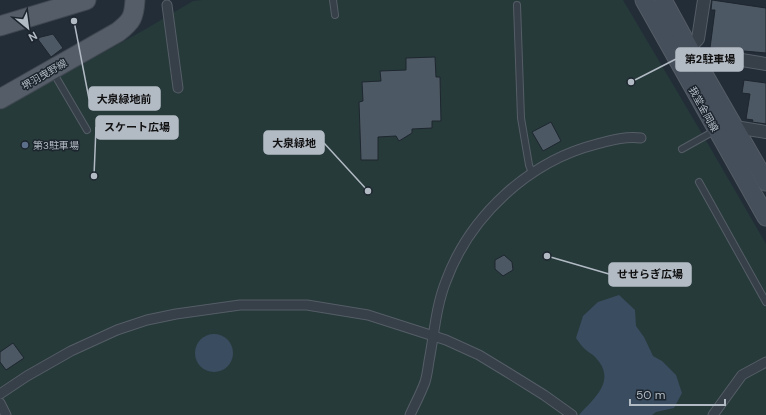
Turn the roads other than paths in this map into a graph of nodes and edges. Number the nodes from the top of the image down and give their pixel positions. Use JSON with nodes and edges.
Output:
{"nodes":[{"id":1,"x":86,"y":0,"type":"edge"},
{"id":2,"x":135,"y":0,"type":"edge"},
{"id":3,"x":333,"y":0,"type":"edge"},
{"id":4,"x":644,"y":0,"type":"edge"},
{"id":5,"x":663,"y":0,"type":"edge"},
{"id":6,"x":704,"y":0,"type":"edge"},
{"id":7,"x":167,"y":5,"type":"dead end"},
{"id":8,"x":517,"y":5,"type":"dead end"},
{"id":9,"x":335,"y":15,"type":"dead end"},
{"id":10,"x":0,"y":26,"type":"edge"},
{"id":11,"x":689,"y":48,"type":"junction"},
{"id":12,"x":710,"y":55,"type":"dead end"},
{"id":13,"x":766,"y":64,"type":"edge"},
{"id":14,"x":52,"y":69,"type":"junction"},
{"id":15,"x":178,"y":88,"type":"dead end"},
{"id":16,"x":0,"y":99,"type":"edge"},
{"id":17,"x":735,"y":127,"type":"junction"},
{"id":18,"x":87,"y":130,"type":"dead end"},
{"id":19,"x":716,"y":130,"type":"junction"},
{"id":20,"x":766,"y":132,"type":"edge"},
{"id":21,"x":641,"y":138,"type":"dead end"},
{"id":22,"x":682,"y":149,"type":"dead end"},
{"id":23,"x":532,"y":173,"type":"junction"},
{"id":24,"x":699,"y":182,"type":"dead end"},
{"id":25,"x":766,"y":182,"type":"edge"},
{"id":26,"x":766,"y":216,"type":"edge"},
{"id":27,"x":766,"y":302,"type":"edge"},
{"id":28,"x":434,"y":335,"type":"junction"},
{"id":29,"x":766,"y":362,"type":"edge"},
{"id":30,"x":0,"y":394,"type":"edge"},
{"id":31,"x":0,"y":403,"type":"edge"},
{"id":32,"x":6,"y":415,"type":"edge"},
{"id":33,"x":410,"y":415,"type":"edge"},
{"id":34,"x":572,"y":415,"type":"edge"},
{"id":35,"x":713,"y":415,"type":"edge"}],
"edges":[{"from":1,"to":10,"type":"main road"},
{"from":2,"to":14,"type":"main road","name":"堺羽曳野線"},
{"from":3,"to":9,"type":"lane"},
{"from":4,"to":19,"type":"main road","name":"我堂金岡線"},
{"from":5,"to":11,"type":"main road","name":"我堂金岡線"},
{"from":6,"to":11,"type":"street"},
{"from":7,"to":15,"type":"street"},
{"from":8,"to":23,"type":"lane"},
{"from":11,"to":17,"type":"main road","name":"我堂金岡線"},
{"from":12,"to":13,"type":"street"},
{"from":14,"to":16,"type":"main road","name":"堺羽曳野線"},
{"from":14,"to":18,"type":"lane"},
{"from":17,"to":20,"type":"street"},
{"from":17,"to":25,"type":"main road","name":"我堂金岡線"},
{"from":19,"to":22,"type":"lane"},
{"from":19,"to":26,"type":"main road","name":"我堂金岡線"},
{"from":21,"to":23,"type":"street"},
{"from":23,"to":28,"type":"street"},
{"from":24,"to":27,"type":"lane"},
{"from":28,"to":30,"type":"street"},
{"from":28,"to":33,"type":"street"},
{"from":28,"to":34,"type":"street"},
{"from":29,"to":35,"type":"street"},
{"from":31,"to":32,"type":"street"}]}
